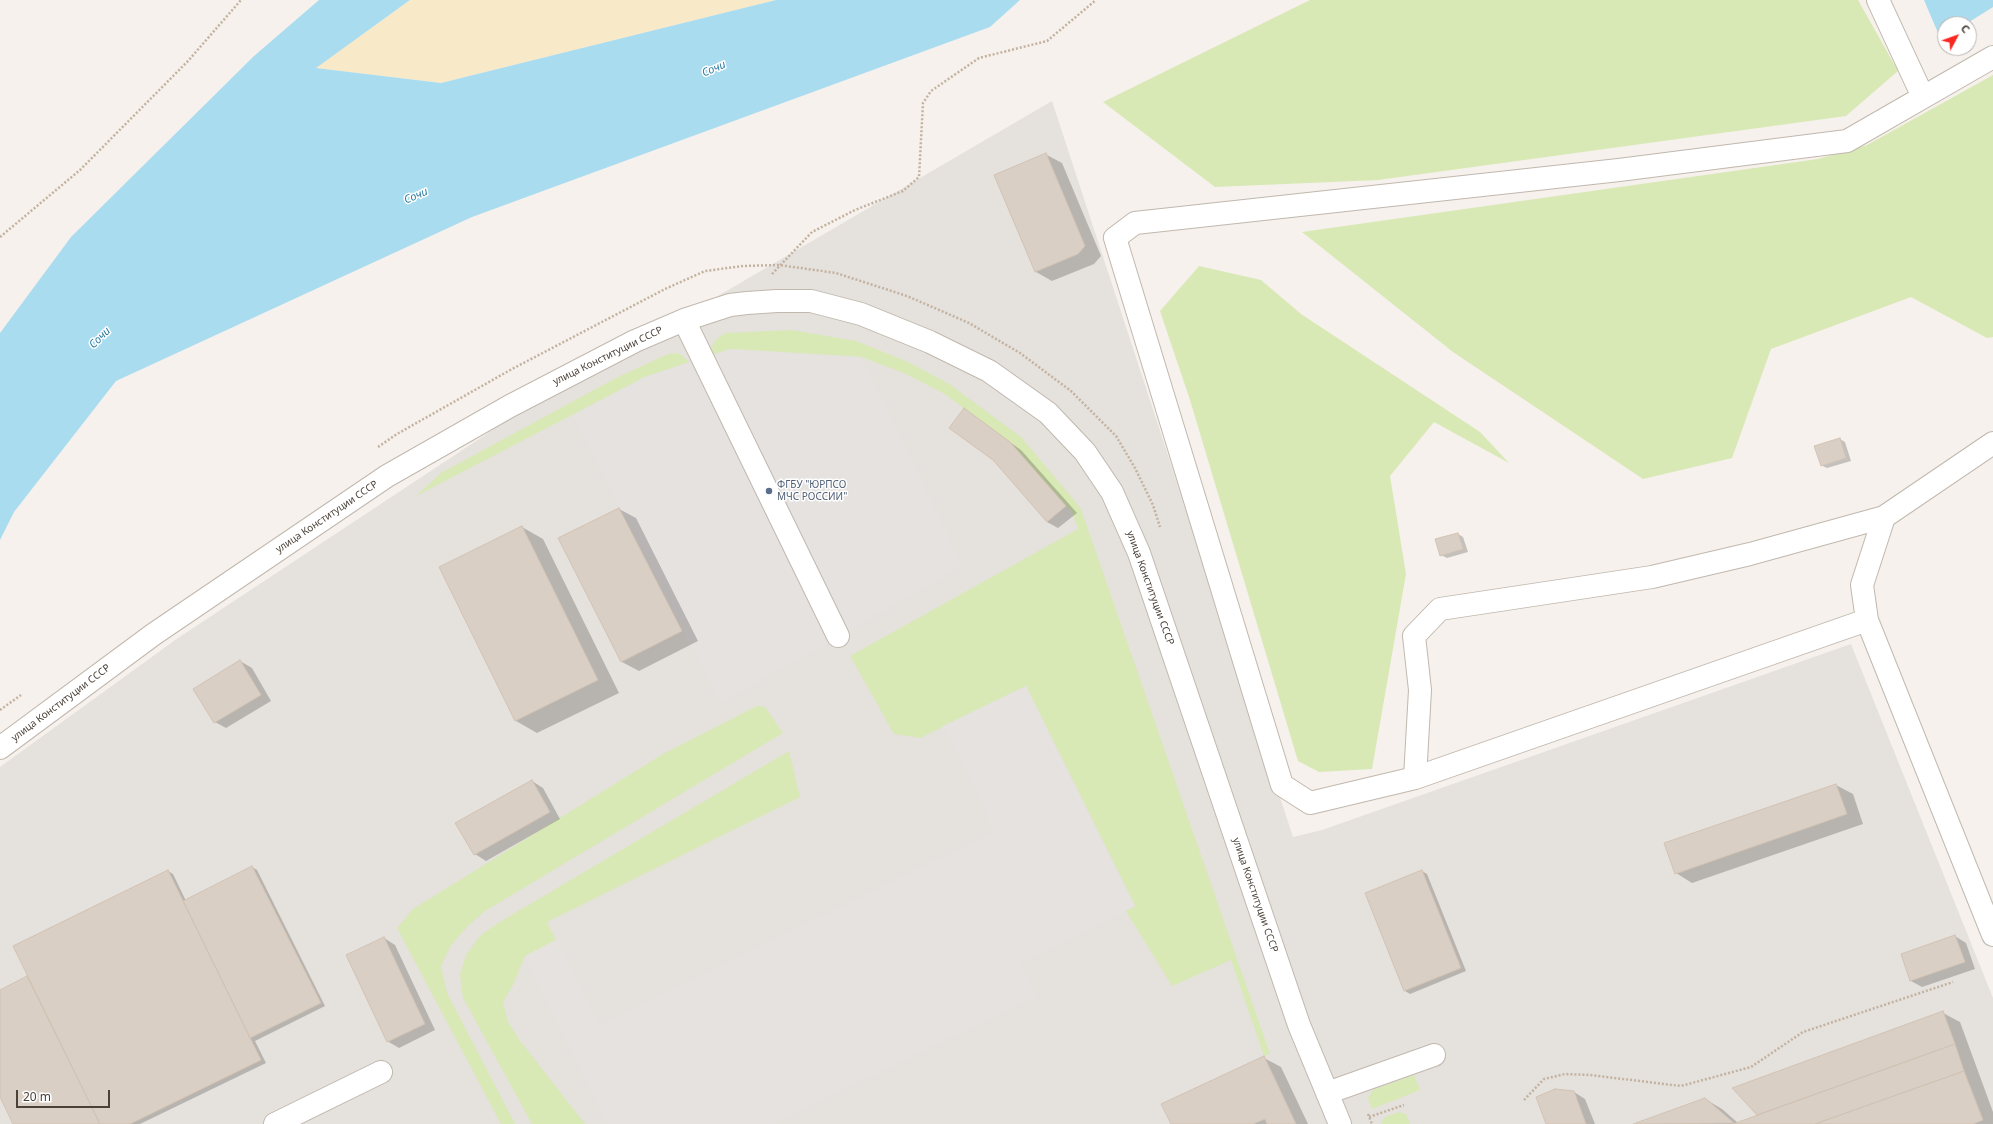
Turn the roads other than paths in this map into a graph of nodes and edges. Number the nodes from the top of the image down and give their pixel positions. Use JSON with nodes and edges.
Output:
{"nodes":[{"id":1,"x":1878,"y":0,"type":"edge"},
{"id":2,"x":1993,"y":57,"type":"edge"},
{"id":3,"x":1923,"y":97,"type":"junction"},
{"id":4,"x":684,"y":320,"type":"junction"},
{"id":5,"x":1993,"y":442,"type":"edge"},
{"id":6,"x":1884,"y":517,"type":"junction"},
{"id":7,"x":1867,"y":620,"type":"junction"},
{"id":8,"x":838,"y":636,"type":"dead end"},
{"id":9,"x":0,"y":748,"type":"edge"},
{"id":10,"x":1415,"y":778,"type":"junction"},
{"id":11,"x":1993,"y":935,"type":"edge"},
{"id":12,"x":1434,"y":1054,"type":"dead end"},
{"id":13,"x":381,"y":1072,"type":"dead end"},
{"id":14,"x":1327,"y":1093,"type":"junction"},
{"id":15,"x":276,"y":1124,"type":"edge"},
{"id":16,"x":1340,"y":1124,"type":"edge"}],
"edges":[{"from":1,"to":3,"type":"street"},
{"from":2,"to":3,"type":"street"},
{"from":3,"to":10,"type":"street"},
{"from":4,"to":8,"type":"street"},
{"from":4,"to":9,"type":"street","name":"улица Конституции СССР"},
{"from":4,"to":14,"type":"street","name":"улица Конституции СССР"},
{"from":5,"to":6,"type":"street"},
{"from":6,"to":7,"type":"street"},
{"from":6,"to":10,"type":"street"},
{"from":7,"to":10,"type":"street"},
{"from":7,"to":11,"type":"street"},
{"from":12,"to":14,"type":"street"},
{"from":13,"to":15,"type":"street"},
{"from":14,"to":16,"type":"street","name":"улица Конституции СССР"}]}
